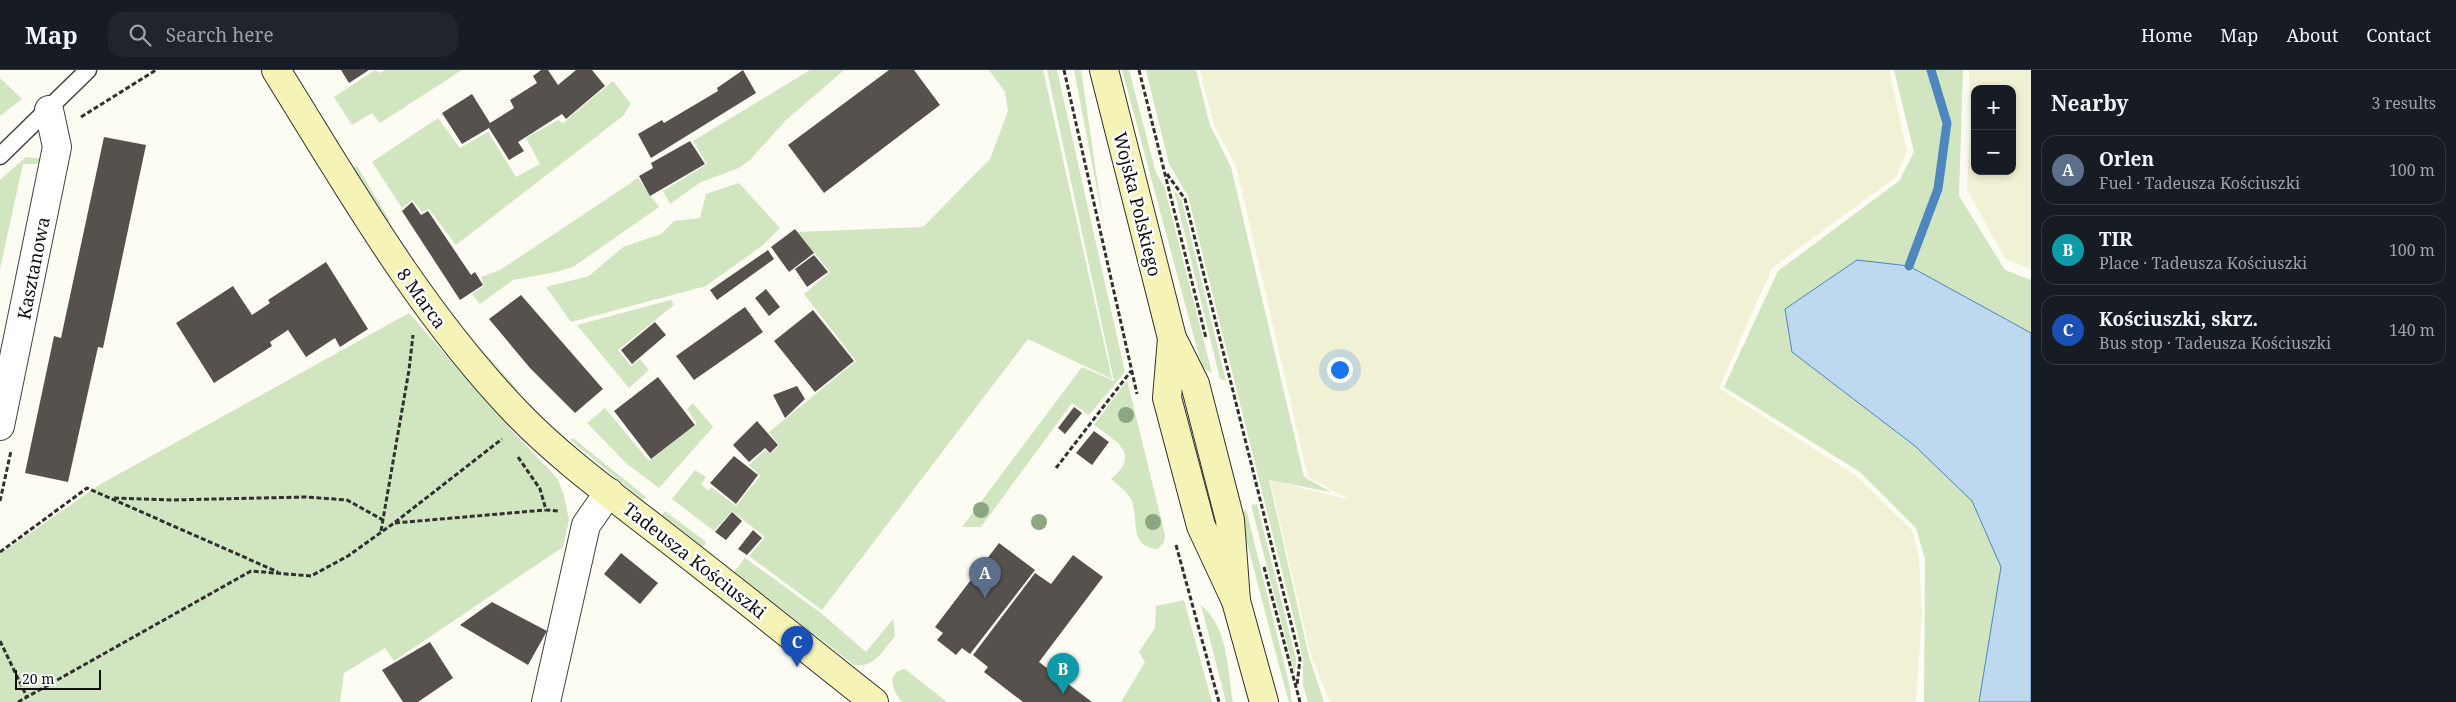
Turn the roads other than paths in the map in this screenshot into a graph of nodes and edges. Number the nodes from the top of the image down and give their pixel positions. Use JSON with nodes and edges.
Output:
{"nodes":[{"id":1,"x":88,"y":70,"type":"edge"},
{"id":2,"x":276,"y":70,"type":"edge"},
{"id":3,"x":1104,"y":70,"type":"edge"},
{"id":4,"x":49,"y":110,"type":"junction"},
{"id":5,"x":0,"y":156,"type":"edge"},
{"id":6,"x":0,"y":426,"type":"edge"},
{"id":7,"x":608,"y":492,"type":"junction"},
{"id":8,"x":546,"y":702,"type":"edge"},
{"id":9,"x":874,"y":702,"type":"edge"},
{"id":10,"x":1264,"y":702,"type":"edge"}],
"edges":[{"from":1,"to":4,"type":"lane"},
{"from":2,"to":7,"type":"street","name":"8 Marca"},
{"from":3,"to":10,"type":"street","name":"Wojska Polskiego"},
{"from":4,"to":5,"type":"lane"},
{"from":4,"to":6,"type":"street","name":"Kasztanowa"},
{"from":7,"to":8,"type":"street"},
{"from":7,"to":9,"type":"street","name":"Tadeusza Kościuszki"}]}
